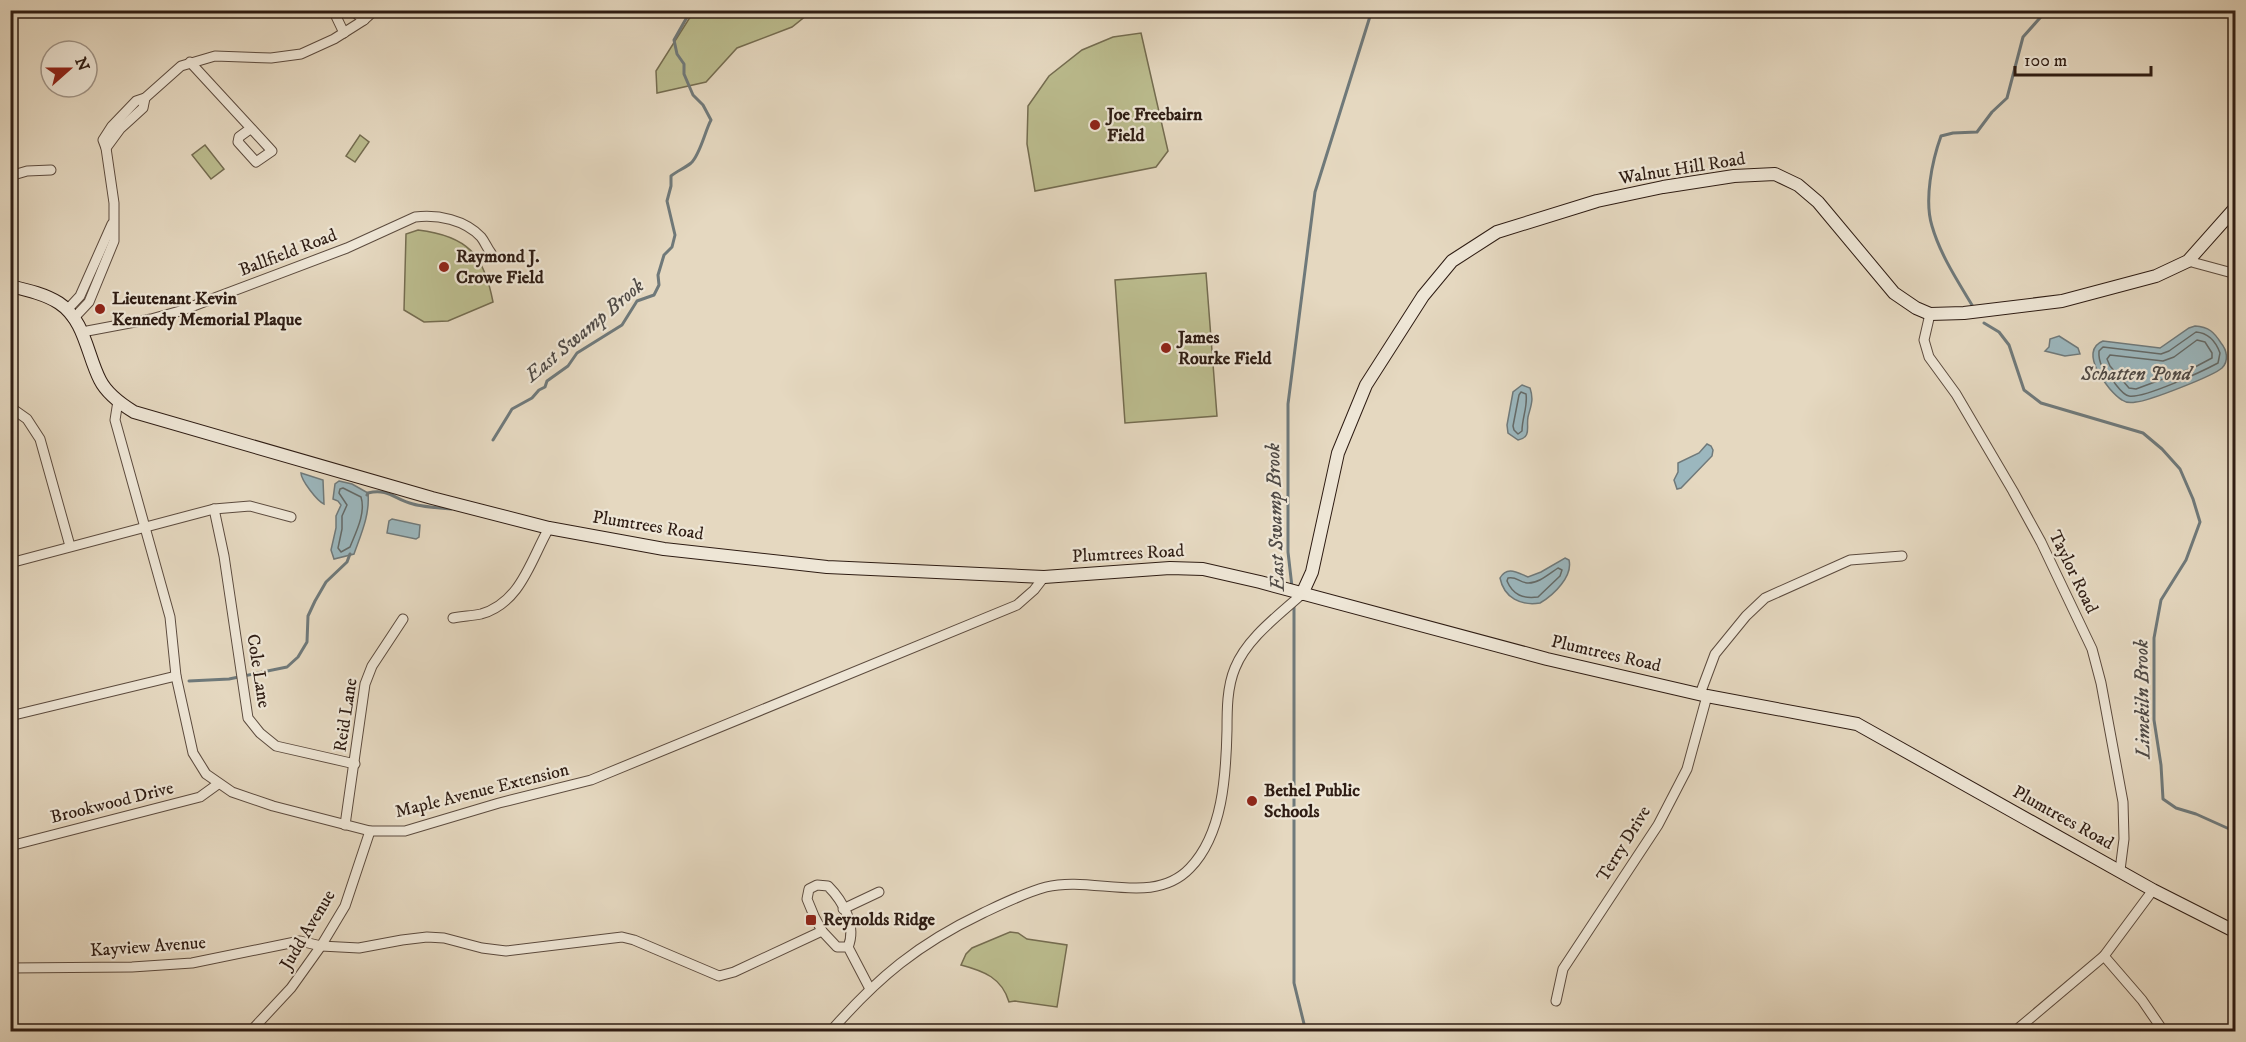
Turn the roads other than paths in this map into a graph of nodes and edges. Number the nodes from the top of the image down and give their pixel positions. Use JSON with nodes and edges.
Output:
{"nodes":[{"id":1,"x":333,"y":10,"type":"edge"},
{"id":2,"x":352,"y":10,"type":"edge"},
{"id":3,"x":375,"y":10,"type":"edge"},
{"id":4,"x":364,"y":20,"type":"junction"},
{"id":5,"x":344,"y":33,"type":"junction"},
{"id":6,"x":190,"y":62,"type":"junction"},
{"id":7,"x":250,"y":129,"type":"dead end"},
{"id":8,"x":51,"y":170,"type":"dead end"},
{"id":9,"x":10,"y":176,"type":"edge"},
{"id":10,"x":2235,"y":207,"type":"edge"},
{"id":11,"x":491,"y":253,"type":"dead end"},
{"id":12,"x":2188,"y":261,"type":"junction"},
{"id":13,"x":2235,"y":274,"type":"edge"},
{"id":14,"x":10,"y":286,"type":"edge"},
{"id":15,"x":70,"y":314,"type":"junction"},
{"id":16,"x":1930,"y":314,"type":"junction"},
{"id":17,"x":82,"y":332,"type":"junction"},
{"id":18,"x":118,"y":401,"type":"junction"},
{"id":19,"x":10,"y":407,"type":"edge"},
{"id":20,"x":214,"y":509,"type":"junction"},
{"id":21,"x":291,"y":517,"type":"dead end"},
{"id":22,"x":145,"y":527,"type":"junction"},
{"id":23,"x":549,"y":528,"type":"junction"},
{"id":24,"x":70,"y":546,"type":"junction"},
{"id":25,"x":1902,"y":556,"type":"dead end"},
{"id":26,"x":10,"y":563,"type":"edge"},
{"id":27,"x":1044,"y":578,"type":"junction"},
{"id":28,"x":1300,"y":594,"type":"junction"},
{"id":29,"x":453,"y":618,"type":"dead end"},
{"id":30,"x":403,"y":619,"type":"dead end"},
{"id":31,"x":176,"y":676,"type":"junction"},
{"id":32,"x":1703,"y":695,"type":"junction"},
{"id":33,"x":10,"y":716,"type":"edge"},
{"id":34,"x":355,"y":764,"type":"junction"},
{"id":35,"x":218,"y":784,"type":"junction"},
{"id":36,"x":345,"y":825,"type":"junction"},
{"id":37,"x":370,"y":831,"type":"junction"},
{"id":38,"x":10,"y":846,"type":"edge"},
{"id":39,"x":2120,"y":870,"type":"junction"},
{"id":40,"x":2153,"y":890,"type":"junction"},
{"id":41,"x":879,"y":892,"type":"dead end"},
{"id":42,"x":843,"y":909,"type":"junction"},
{"id":43,"x":822,"y":931,"type":"junction"},
{"id":44,"x":2235,"y":932,"type":"edge"},
{"id":45,"x":321,"y":946,"type":"junction"},
{"id":46,"x":848,"y":946,"type":"junction"},
{"id":47,"x":2104,"y":956,"type":"junction"},
{"id":48,"x":10,"y":968,"type":"edge"},
{"id":49,"x":870,"y":989,"type":"junction"},
{"id":50,"x":1556,"y":1001,"type":"dead end"},
{"id":51,"x":250,"y":1032,"type":"edge"},
{"id":52,"x":830,"y":1032,"type":"edge"},
{"id":53,"x":2014,"y":1032,"type":"edge"},
{"id":54,"x":2164,"y":1032,"type":"edge"}],
"edges":[{"from":1,"to":5,"type":"street"},
{"from":2,"to":4,"type":"street"},
{"from":3,"to":4,"type":"street"},
{"from":4,"to":5,"type":"street"},
{"from":5,"to":6,"type":"street"},
{"from":6,"to":7,"type":"street"},
{"from":6,"to":15,"type":"street"},
{"from":8,"to":9,"type":"street"},
{"from":10,"to":12,"type":"main road"},
{"from":11,"to":17,"type":"street","name":"Ballfield Road"},
{"from":12,"to":13,"type":"street"},
{"from":12,"to":16,"type":"main road"},
{"from":14,"to":15,"type":"main road"},
{"from":15,"to":17,"type":"main road"},
{"from":16,"to":28,"type":"main road","name":"Walnut Hill Road"},
{"from":16,"to":39,"type":"street","name":"Taylor Road"},
{"from":17,"to":18,"type":"main road"},
{"from":18,"to":22,"type":"street","name":"Maple Avenue Extension"},
{"from":18,"to":23,"type":"main road","name":"Plumtrees Road"},
{"from":19,"to":24,"type":"street"},
{"from":20,"to":21,"type":"street"},
{"from":20,"to":22,"type":"street"},
{"from":20,"to":34,"type":"street","name":"Cole Lane"},
{"from":22,"to":24,"type":"street"},
{"from":22,"to":31,"type":"street","name":"Maple Avenue Extension"},
{"from":23,"to":27,"type":"main road","name":"Plumtrees Road"},
{"from":23,"to":29,"type":"street"},
{"from":24,"to":26,"type":"street"},
{"from":25,"to":32,"type":"street","name":"Terry Drive"},
{"from":27,"to":28,"type":"main road","name":"Plumtrees Road"},
{"from":27,"to":37,"type":"street","name":"Maple Avenue Extension"},
{"from":28,"to":32,"type":"main road","name":"Plumtrees Road"},
{"from":28,"to":49,"type":"street"},
{"from":30,"to":34,"type":"street","name":"Reid Lane"},
{"from":31,"to":33,"type":"street"},
{"from":31,"to":35,"type":"street","name":"Maple Avenue Extension"},
{"from":32,"to":39,"type":"main road","name":"Plumtrees Road"},
{"from":32,"to":50,"type":"street","name":"Terry Drive"},
{"from":34,"to":36,"type":"street","name":"Reid Lane"},
{"from":35,"to":36,"type":"street","name":"Maple Avenue Extension"},
{"from":35,"to":38,"type":"street","name":"Brookwood Drive"},
{"from":36,"to":37,"type":"street","name":"Maple Avenue Extension"},
{"from":37,"to":45,"type":"street","name":"Judd Avenue"},
{"from":39,"to":40,"type":"main road","name":"Plumtrees Road"},
{"from":40,"to":44,"type":"main road","name":"Plumtrees Road"},
{"from":40,"to":47,"type":"street"},
{"from":41,"to":42,"type":"street"},
{"from":42,"to":43,"type":"street"},
{"from":42,"to":46,"type":"street"},
{"from":43,"to":45,"type":"street"},
{"from":43,"to":46,"type":"street"},
{"from":45,"to":48,"type":"street","name":"Kayview Avenue"},
{"from":45,"to":51,"type":"street","name":"Judd Avenue"},
{"from":46,"to":49,"type":"street"},
{"from":47,"to":53,"type":"street"},
{"from":47,"to":54,"type":"street"},
{"from":49,"to":52,"type":"street"}]}
